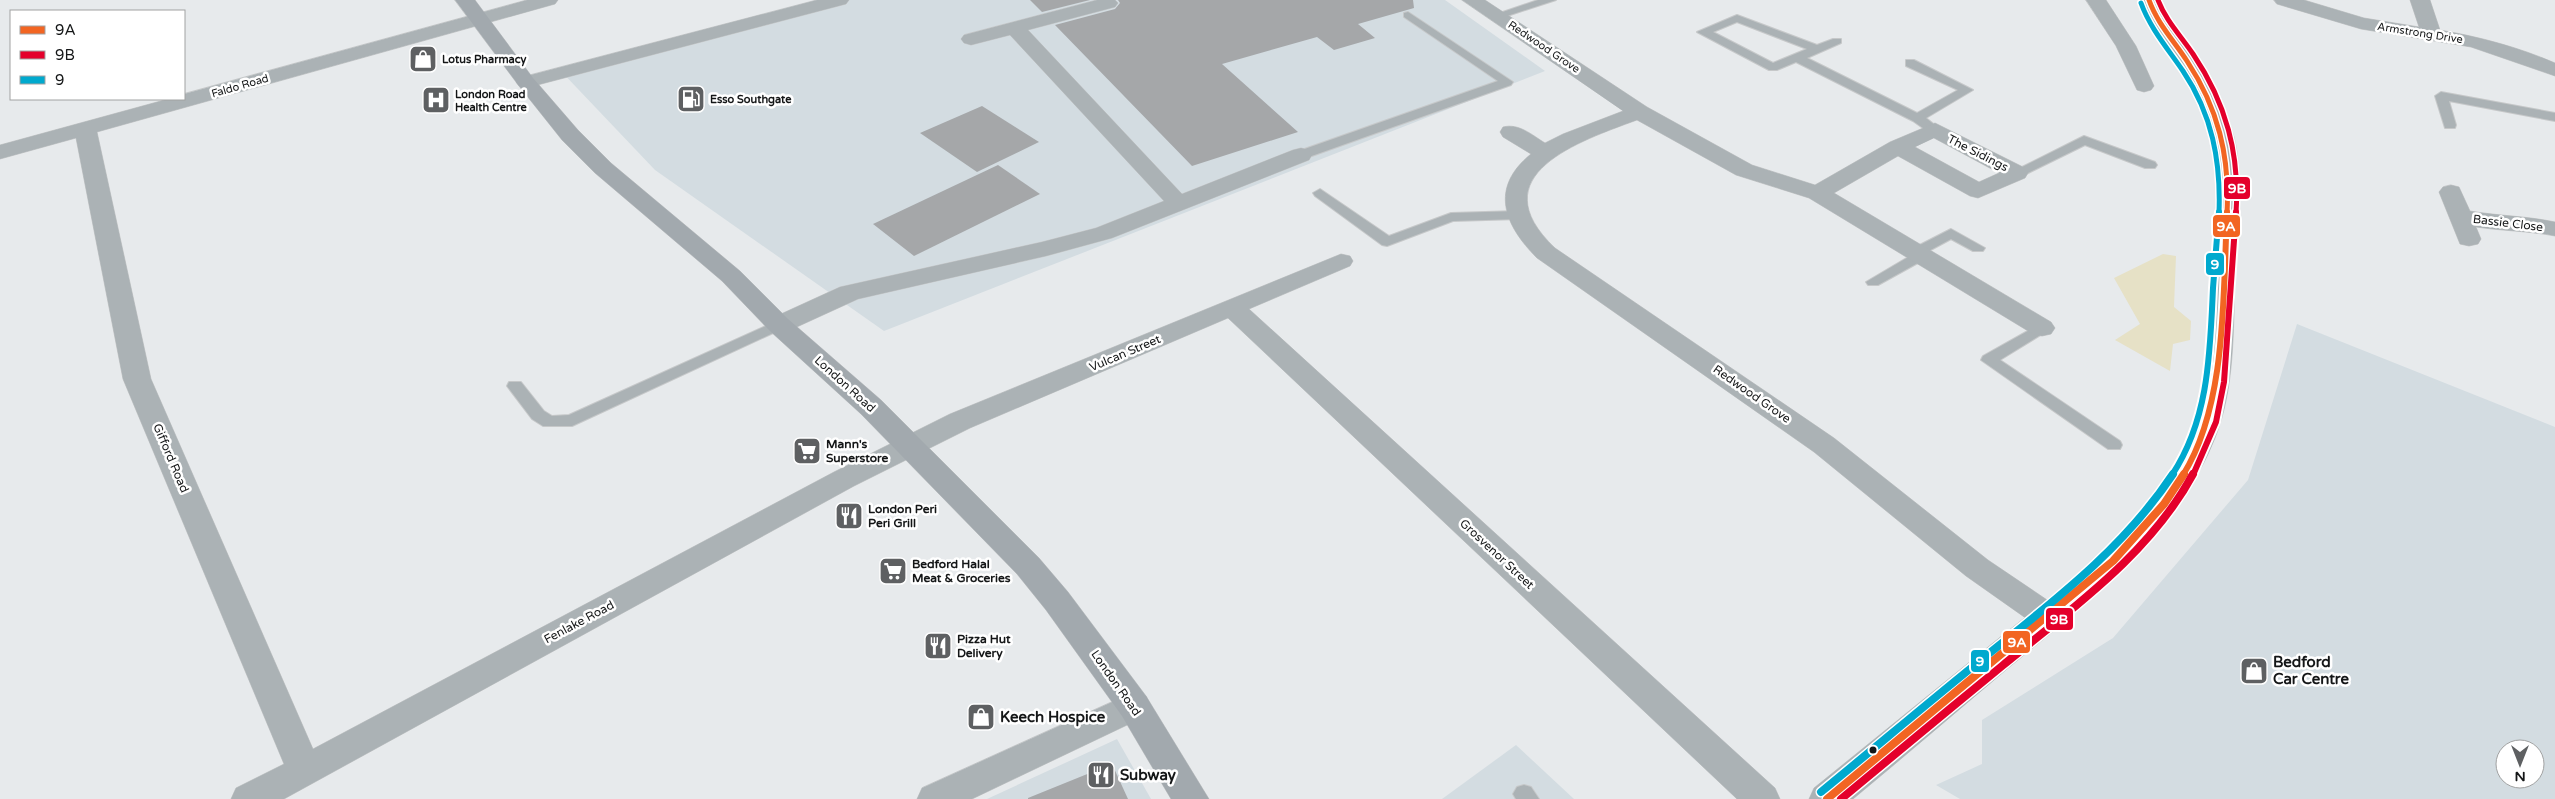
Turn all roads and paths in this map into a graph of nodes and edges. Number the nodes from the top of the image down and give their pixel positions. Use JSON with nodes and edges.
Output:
{"nodes":[{"id":1,"x":465,"y":0,"type":"edge"},
{"id":2,"x":548,"y":0,"type":"edge"},
{"id":3,"x":839,"y":0,"type":"edge"},
{"id":4,"x":1472,"y":0,"type":"edge"},
{"id":5,"x":1550,"y":0,"type":"edge"},
{"id":6,"x":2096,"y":0,"type":"edge"},
{"id":7,"x":2149,"y":0,"type":"edge"},
{"id":8,"x":2284,"y":0,"type":"edge"},
{"id":9,"x":2420,"y":0,"type":"edge"},
{"id":10,"x":1108,"y":3,"type":"dead end"},
{"id":11,"x":1408,"y":15,"type":"dead end"},
{"id":12,"x":1497,"y":16,"type":"junction"},
{"id":13,"x":479,"y":19,"type":"junction"},
{"id":14,"x":1014,"y":27,"type":"junction"},
{"id":15,"x":2432,"y":33,"type":"junction"},
{"id":16,"x":971,"y":38,"type":"dead end"},
{"id":17,"x":1836,"y":41,"type":"dead end"},
{"id":18,"x":1817,"y":49,"type":"junction"},
{"id":19,"x":1796,"y":57,"type":"junction"},
{"id":20,"x":1910,"y":63,"type":"dead end"},
{"id":21,"x":2555,"y":70,"type":"edge"},
{"id":22,"x":526,"y":82,"type":"junction"},
{"id":23,"x":2144,"y":86,"type":"dead end"},
{"id":24,"x":1639,"y":112,"type":"junction"},
{"id":25,"x":2555,"y":117,"type":"edge"},
{"id":26,"x":1926,"y":124,"type":"junction"},
{"id":27,"x":2450,"y":125,"type":"dead end"},
{"id":28,"x":85,"y":129,"type":"junction"},
{"id":29,"x":1512,"y":132,"type":"dead end"},
{"id":30,"x":1898,"y":148,"type":"junction"},
{"id":31,"x":0,"y":152,"type":"edge"},
{"id":32,"x":1544,"y":152,"type":"junction"},
{"id":33,"x":1301,"y":155,"type":"joint"},
{"id":34,"x":2150,"y":165,"type":"dead end"},
{"id":35,"x":2017,"y":173,"type":"junction"},
{"id":36,"x":2451,"y":192,"type":"dead end"},
{"id":37,"x":1320,"y":193,"type":"dead end"},
{"id":38,"x":1817,"y":193,"type":"junction"},
{"id":39,"x":1178,"y":203,"type":"junction"},
{"id":40,"x":1518,"y":215,"type":"junction"},
{"id":41,"x":2460,"y":217,"type":"junction"},
{"id":42,"x":2555,"y":229,"type":"edge"},
{"id":43,"x":2469,"y":240,"type":"dead end"},
{"id":44,"x":1978,"y":248,"type":"dead end"},
{"id":45,"x":1917,"y":254,"type":"junction"},
{"id":46,"x":1341,"y":261,"type":"dead end"},
{"id":47,"x":1873,"y":282,"type":"dead end"},
{"id":48,"x":1232,"y":308,"type":"junction"},
{"id":49,"x":779,"y":325,"type":"junction"},
{"id":50,"x":2042,"y":328,"type":"joint"},
{"id":51,"x":515,"y":386,"type":"dead end"},
{"id":52,"x":2114,"y":445,"type":"dead end"},
{"id":53,"x":909,"y":446,"type":"junction"},
{"id":54,"x":2048,"y":617,"type":"junction"},
{"id":55,"x":1134,"y":706,"type":"junction"},
{"id":56,"x":305,"y":771,"type":"junction"},
{"id":57,"x":249,"y":799,"type":"edge"},
{"id":58,"x":935,"y":799,"type":"edge"},
{"id":59,"x":1191,"y":799,"type":"edge"},
{"id":60,"x":1762,"y":799,"type":"edge"},
{"id":61,"x":1827,"y":799,"type":"edge"}],
"edges":[{"from":1,"to":13,"type":"main road","name":"London Road"},
{"from":2,"to":13,"type":"street","name":"Faldo Road"},
{"from":3,"to":22,"type":"street"},
{"from":4,"to":12,"type":"street","name":"Redwood Grove"},
{"from":5,"to":12,"type":"lane"},
{"from":6,"to":23,"type":"street"},
{"from":7,"to":54,"type":"street"},
{"from":8,"to":15,"type":"street","name":"Armstrong Drive"},
{"from":9,"to":15,"type":"street"},
{"from":10,"to":14,"type":"street"},
{"from":11,"to":33,"type":"lane"},
{"from":12,"to":24,"type":"street","name":"Redwood Grove"},
{"from":13,"to":22,"type":"main road","name":"London Road"},
{"from":13,"to":28,"type":"street","name":"Faldo Road"},
{"from":14,"to":16,"type":"street"},
{"from":14,"to":39,"type":"street"},
{"from":15,"to":21,"type":"street","name":"Armstrong Drive"},
{"from":17,"to":18,"type":"lane"},
{"from":18,"to":19,"type":"lane"},
{"from":18,"to":19,"type":"lane"},
{"from":19,"to":26,"type":"lane"},
{"from":20,"to":26,"type":"lane"},
{"from":22,"to":49,"type":"main road","name":"London Road"},
{"from":24,"to":32,"type":"street","name":"Redwood Grove"},
{"from":24,"to":38,"type":"street","name":"Redwood Grove"},
{"from":25,"to":27,"type":"lane"},
{"from":26,"to":30,"type":"street","name":"The Sidings"},
{"from":26,"to":35,"type":"street","name":"The Sidings"},
{"from":28,"to":31,"type":"street","name":"Faldo Road"},
{"from":28,"to":56,"type":"street","name":"Gifford Road"},
{"from":29,"to":32,"type":"street"},
{"from":30,"to":35,"type":"street","name":"The Sidings"},
{"from":30,"to":38,"type":"street","name":"The Sidings"},
{"from":32,"to":40,"type":"street","name":"Redwood Grove"},
{"from":33,"to":39,"type":"street"},
{"from":34,"to":35,"type":"lane"},
{"from":36,"to":41,"type":"street","name":"Bassie Close"},
{"from":37,"to":40,"type":"lane"},
{"from":38,"to":45,"type":"street","name":"Redwood Grove"},
{"from":39,"to":49,"type":"street"},
{"from":40,"to":54,"type":"street","name":"Redwood Grove"},
{"from":41,"to":42,"type":"street","name":"Bassie Close"},
{"from":41,"to":43,"type":"street","name":"Bassie Close"},
{"from":44,"to":45,"type":"lane"},
{"from":45,"to":47,"type":"lane"},
{"from":45,"to":50,"type":"street","name":"Redwood Grove"},
{"from":46,"to":48,"type":"street","name":"Vulcan Street"},
{"from":48,"to":53,"type":"street","name":"Vulcan Street"},
{"from":48,"to":60,"type":"street","name":"Grosvenor Street"},
{"from":49,"to":51,"type":"lane"},
{"from":49,"to":53,"type":"main road","name":"London Road"},
{"from":50,"to":52,"type":"lane"},
{"from":53,"to":55,"type":"main road","name":"London Road"},
{"from":53,"to":56,"type":"street","name":"Fenlake Road"},
{"from":54,"to":61,"type":"street"},
{"from":55,"to":58,"type":"street"},
{"from":55,"to":59,"type":"main road","name":"London Road"},
{"from":56,"to":57,"type":"street","name":"Fenlake Road"}]}
